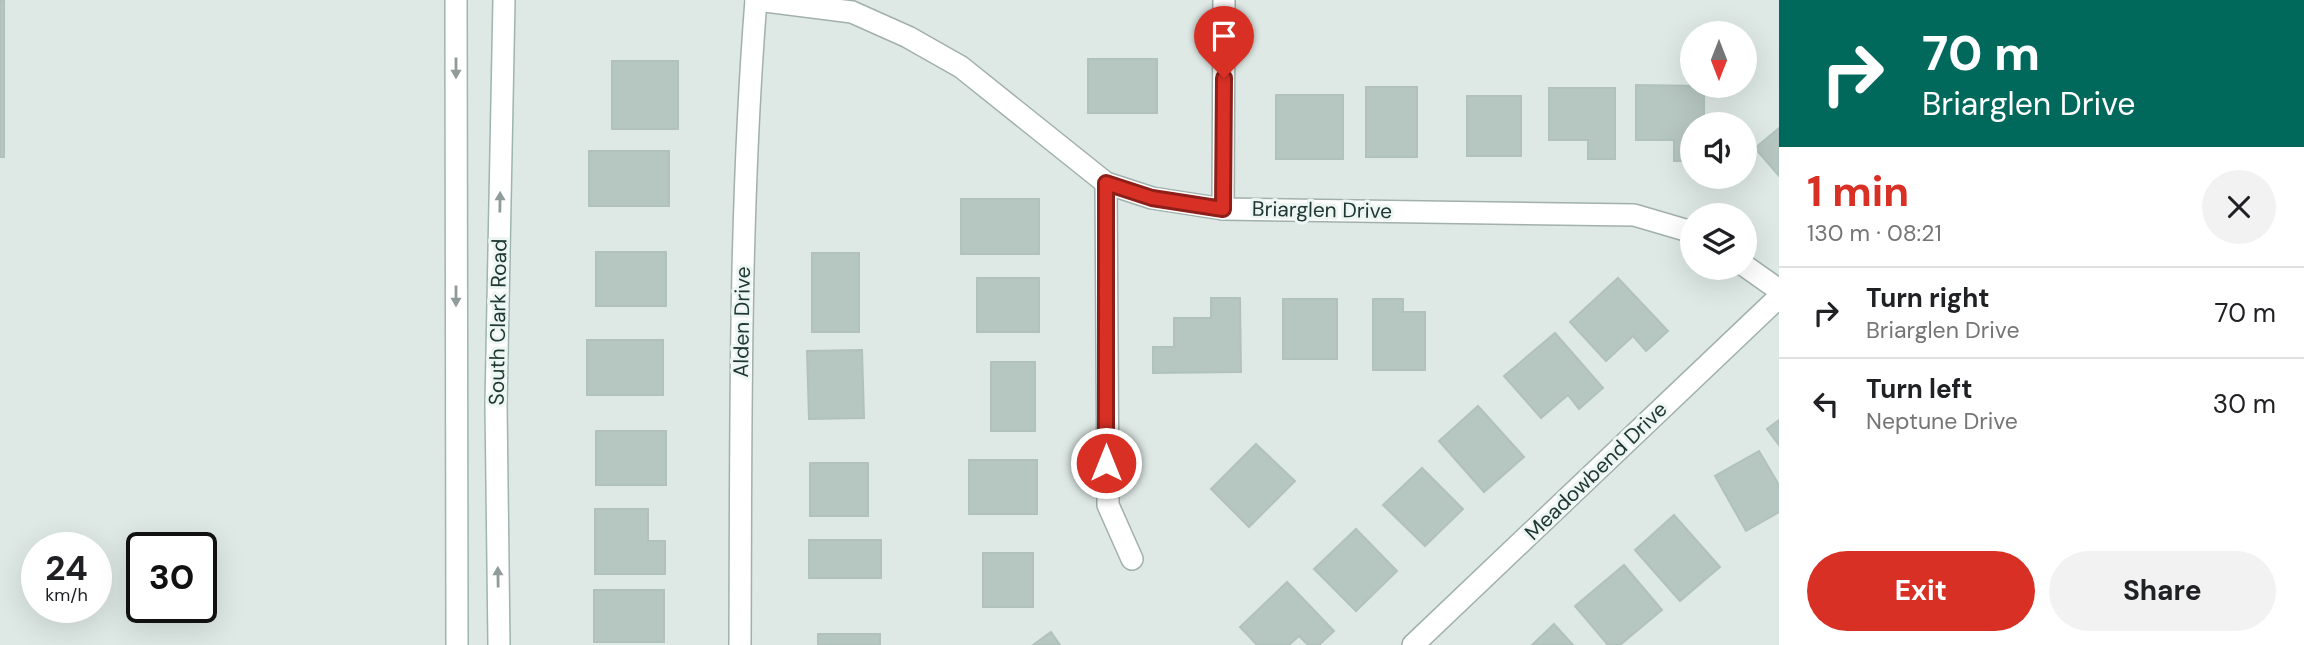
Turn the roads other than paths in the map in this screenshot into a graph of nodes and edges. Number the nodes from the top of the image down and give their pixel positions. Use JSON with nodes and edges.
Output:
{"nodes":[{"id":1,"x":456,"y":0,"type":"edge"},
{"id":2,"x":504,"y":0,"type":"edge"},
{"id":3,"x":756,"y":0,"type":"edge"},
{"id":4,"x":1224,"y":0,"type":"edge"},
{"id":5,"x":1106,"y":183,"type":"junction"},
{"id":6,"x":1223,"y":209,"type":"junction"},
{"id":7,"x":1680,"y":228,"type":"edge"},
{"id":8,"x":1757,"y":274,"type":"edge"},
{"id":9,"x":1779,"y":290,"type":"edge"},
{"id":10,"x":1779,"y":297,"type":"edge"},
{"id":11,"x":1132,"y":559,"type":"dead end"},
{"id":12,"x":457,"y":645,"type":"edge"},
{"id":13,"x":499,"y":645,"type":"edge"},
{"id":14,"x":740,"y":645,"type":"edge"},
{"id":15,"x":1413,"y":645,"type":"edge"}],
"edges":[{"from":1,"to":12,"type":"street","name":"South Clark Road","one_way":true},
{"from":13,"to":2,"type":"street","name":"South Clark Road","one_way":true},
{"from":3,"to":5,"type":"street","name":"Briarglen Drive"},
{"from":3,"to":14,"type":"street","name":"Alden Drive"},
{"from":4,"to":6,"type":"street"},
{"from":5,"to":6,"type":"street","name":"Briarglen Drive"},
{"from":5,"to":11,"type":"street"},
{"from":6,"to":7,"type":"street","name":"Briarglen Drive"},
{"from":8,"to":9,"type":"street"},
{"from":10,"to":15,"type":"street","name":"Meadowbend Drive"}]}
